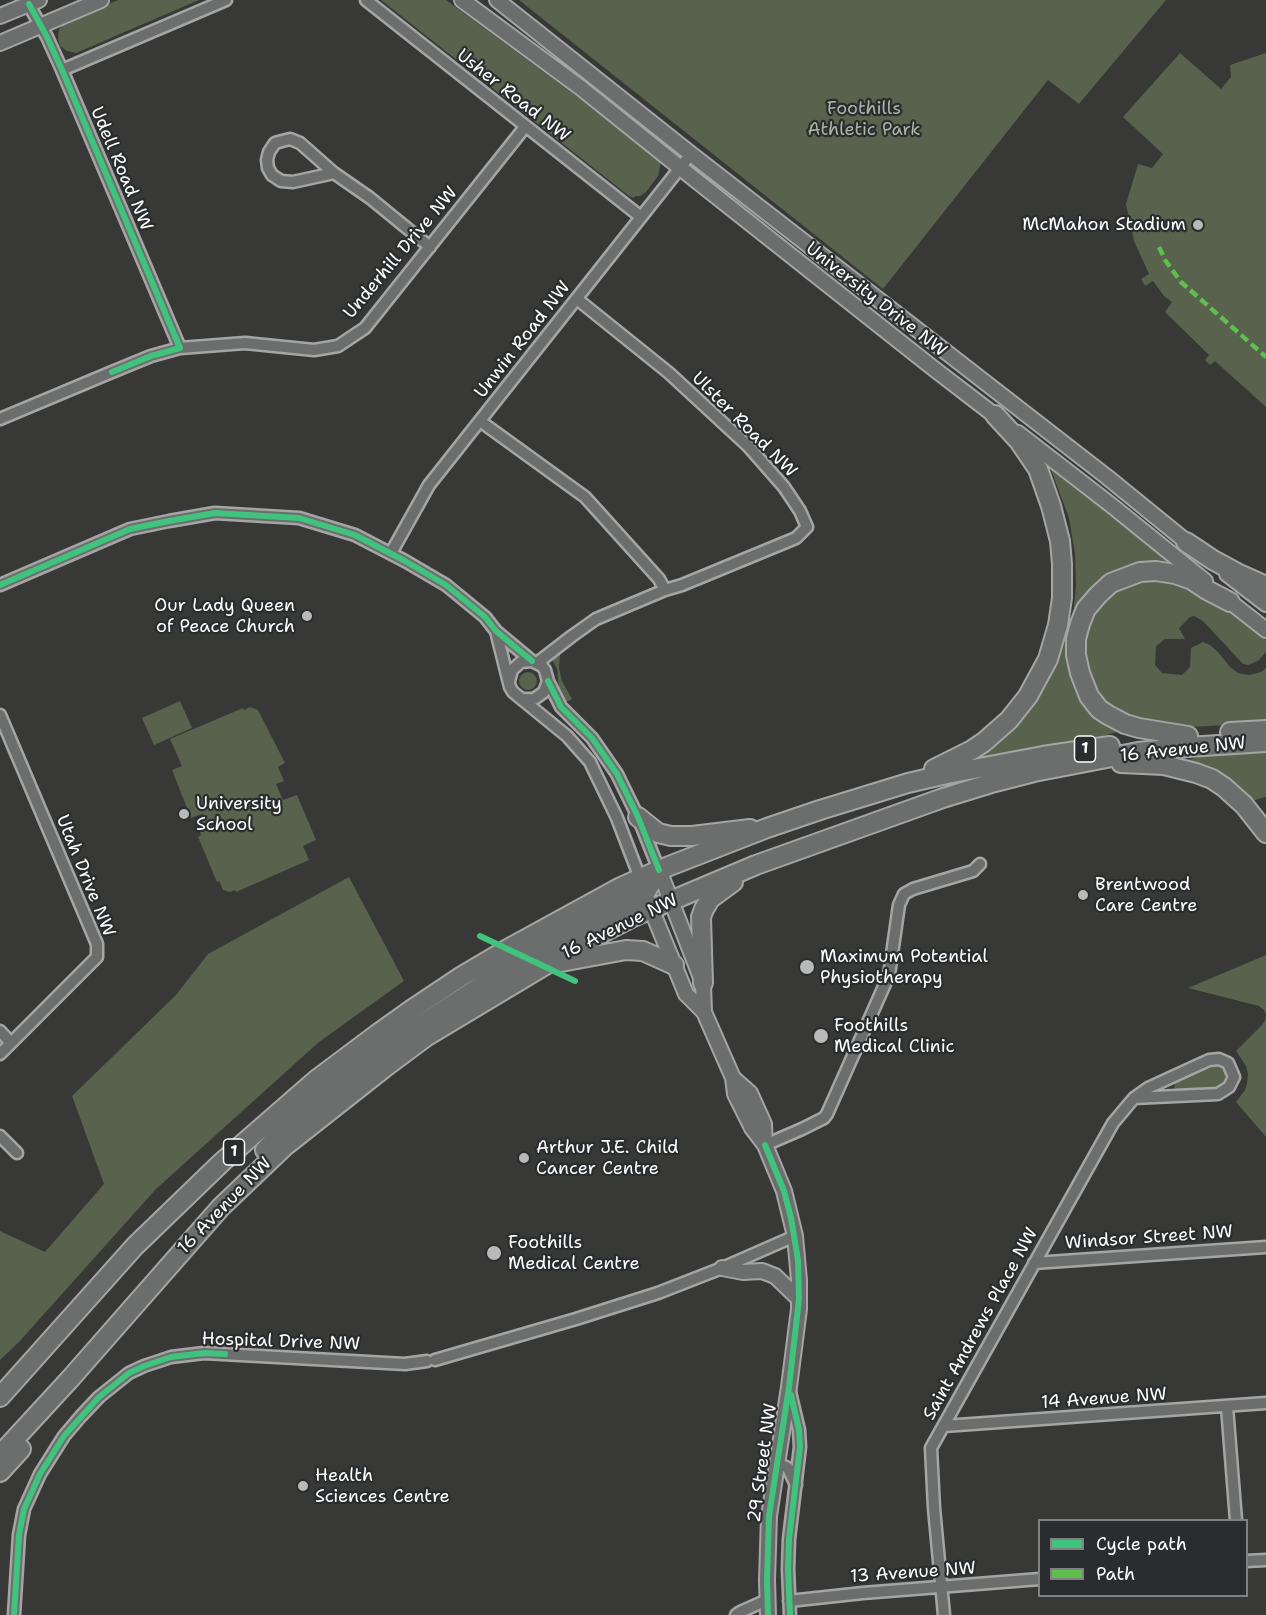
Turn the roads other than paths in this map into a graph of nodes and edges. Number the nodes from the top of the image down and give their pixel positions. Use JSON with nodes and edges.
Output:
{"nodes":[{"id":1,"x":101,"y":0,"type":"edge"},
{"id":2,"x":226,"y":0,"type":"edge"},
{"id":3,"x":366,"y":0,"type":"edge"},
{"id":4,"x":462,"y":0,"type":"edge"},
{"id":5,"x":496,"y":0,"type":"edge"},
{"id":6,"x":31,"y":1,"type":"edge"},
{"id":7,"x":0,"y":16,"type":"edge"},
{"id":8,"x":40,"y":26,"type":"junction"},
{"id":9,"x":0,"y":43,"type":"edge"},
{"id":10,"x":62,"y":70,"type":"junction"},
{"id":11,"x":525,"y":127,"type":"junction"},
{"id":12,"x":691,"y":154,"type":"junction"},
{"id":13,"x":680,"y":168,"type":"junction"},
{"id":14,"x":334,"y":173,"type":"junction"},
{"id":15,"x":641,"y":217,"type":"junction"},
{"id":16,"x":430,"y":247,"type":"junction"},
{"id":17,"x":577,"y":299,"type":"junction"},
{"id":18,"x":180,"y":348,"type":"junction"},
{"id":19,"x":995,"y":415,"type":"junction"},
{"id":20,"x":0,"y":419,"type":"edge"},
{"id":21,"x":480,"y":421,"type":"junction"},
{"id":22,"x":1186,"y":542,"type":"junction"},
{"id":23,"x":391,"y":553,"type":"junction"},
{"id":24,"x":0,"y":585,"type":"edge"},
{"id":25,"x":1266,"y":586,"type":"edge"},
{"id":26,"x":665,"y":590,"type":"junction"},
{"id":27,"x":1230,"y":602,"type":"junction"},
{"id":28,"x":1266,"y":604,"type":"edge"},
{"id":29,"x":1266,"y":630,"type":"edge"},
{"id":30,"x":496,"y":631,"type":"junction"},
{"id":31,"x":535,"y":662,"type":"junction"},
{"id":32,"x":509,"y":681,"type":"junction"},
{"id":33,"x":548,"y":681,"type":"junction"},
{"id":34,"x":522,"y":699,"type":"junction"},
{"id":35,"x":0,"y":715,"type":"edge"},
{"id":36,"x":1266,"y":730,"type":"edge"},
{"id":37,"x":1188,"y":736,"type":"junction"},
{"id":38,"x":1266,"y":742,"type":"edge"},
{"id":39,"x":1080,"y":763,"type":"junction"},
{"id":40,"x":908,"y":783,"type":"junction"},
{"id":41,"x":638,"y":818,"type":"junction"},
{"id":42,"x":767,"y":828,"type":"junction"},
{"id":43,"x":1266,"y":833,"type":"edge"},
{"id":44,"x":980,"y":864,"type":"dead end"},
{"id":45,"x":756,"y":865,"type":"junction"},
{"id":46,"x":658,"y":870,"type":"junction"},
{"id":47,"x":645,"y":894,"type":"junction"},
{"id":48,"x":670,"y":901,"type":"junction"},
{"id":49,"x":674,"y":965,"type":"junction"},
{"id":50,"x":526,"y":976,"type":"junction"},
{"id":51,"x":703,"y":984,"type":"junction"},
{"id":52,"x":704,"y":1012,"type":"junction"},
{"id":53,"x":0,"y":1031,"type":"edge"},
{"id":54,"x":11,"y":1044,"type":"junction"},
{"id":55,"x":0,"y":1054,"type":"edge"},
{"id":56,"x":1134,"y":1098,"type":"junction"},
{"id":57,"x":0,"y":1136,"type":"edge"},
{"id":58,"x":765,"y":1145,"type":"junction"},
{"id":59,"x":17,"y":1153,"type":"dead end"},
{"id":60,"x":221,"y":1206,"type":"junction"},
{"id":61,"x":795,"y":1236,"type":"junction"},
{"id":62,"x":1266,"y":1246,"type":"edge"},
{"id":63,"x":1034,"y":1263,"type":"junction"},
{"id":64,"x":722,"y":1268,"type":"junction"},
{"id":65,"x":800,"y":1299,"type":"junction"},
{"id":66,"x":70,"y":1379,"type":"junction"},
{"id":67,"x":789,"y":1388,"type":"junction"},
{"id":68,"x":0,"y":1397,"type":"edge"},
{"id":69,"x":1266,"y":1403,"type":"edge"},
{"id":70,"x":1227,"y":1407,"type":"junction"},
{"id":71,"x":944,"y":1426,"type":"junction"},
{"id":72,"x":0,"y":1455,"type":"edge"},
{"id":73,"x":777,"y":1463,"type":"junction"},
{"id":74,"x":0,"y":1472,"type":"edge"},
{"id":75,"x":796,"y":1485,"type":"junction"},
{"id":76,"x":1236,"y":1519,"type":"edge"},
{"id":77,"x":1266,"y":1560,"type":"edge"},
{"id":78,"x":1248,"y":1561,"type":"edge"},
{"id":79,"x":1038,"y":1579,"type":"edge"},
{"id":80,"x":941,"y":1588,"type":"junction"},
{"id":81,"x":767,"y":1600,"type":"junction"},
{"id":82,"x":789,"y":1601,"type":"junction"},
{"id":83,"x":14,"y":1615,"type":"edge"},
{"id":84,"x":736,"y":1615,"type":"edge"},
{"id":85,"x":768,"y":1615,"type":"edge"},
{"id":86,"x":790,"y":1615,"type":"edge"},
{"id":87,"x":944,"y":1615,"type":"edge"}],
"edges":[{"from":1,"to":8,"type":"street"},
{"from":2,"to":10,"type":"street"},
{"from":3,"to":11,"type":"street","name":"Usher Road NW"},
{"from":4,"to":13,"type":"street","name":"University Drive NW"},
{"from":5,"to":12,"type":"street","name":"University Drive NW"},
{"from":6,"to":7,"type":"street"},
{"from":6,"to":8,"type":"street","name":"Udell Road NW"},
{"from":8,"to":9,"type":"street"},
{"from":8,"to":10,"type":"street","name":"Udell Road NW"},
{"from":10,"to":18,"type":"street","name":"Udell Road NW"},
{"from":11,"to":15,"type":"street","name":"Usher Road NW"},
{"from":11,"to":16,"type":"street","name":"Underhill Drive NW"},
{"from":12,"to":13,"type":"street","name":"Unwin Road NW"},
{"from":12,"to":22,"type":"street","name":"University Drive NW"},
{"from":13,"to":15,"type":"street","name":"Unwin Road NW"},
{"from":13,"to":19,"type":"street","name":"University Drive NW"},
{"from":14,"to":14,"type":"street"},
{"from":14,"to":16,"type":"street"},
{"from":15,"to":17,"type":"street","name":"Unwin Road NW"},
{"from":16,"to":18,"type":"street","name":"Underhill Drive NW"},
{"from":17,"to":21,"type":"street","name":"Unwin Road NW"},
{"from":17,"to":26,"type":"street","name":"Ulster Road NW"},
{"from":18,"to":20,"type":"street","name":"Underhill Drive NW"},
{"from":19,"to":27,"type":"street","name":"University Drive NW"},
{"from":19,"to":40,"type":"highway"},
{"from":21,"to":23,"type":"street","name":"Unwin Road NW"},
{"from":21,"to":26,"type":"street"},
{"from":22,"to":25,"type":"highway"},
{"from":22,"to":28,"type":"street","name":"University Drive NW"},
{"from":23,"to":24,"type":"street"},
{"from":23,"to":30,"type":"street"},
{"from":26,"to":31,"type":"street","name":"Ulster Road NW"},
{"from":27,"to":29,"type":"street","name":"University Drive NW"},
{"from":27,"to":37,"type":"highway"},
{"from":30,"to":31,"type":"street"},
{"from":30,"to":32,"type":"street"},
{"from":31,"to":32,"type":"street"},
{"from":31,"to":33,"type":"street"},
{"from":32,"to":34,"type":"street"},
{"from":33,"to":34,"type":"street"},
{"from":33,"to":41,"type":"street"},
{"from":34,"to":47,"type":"street"},
{"from":35,"to":54,"type":"street","name":"Utah Drive NW"},
{"from":36,"to":37,"type":"highway","name":"16 Avenue NW","number":"1"},
{"from":37,"to":40,"type":"highway","name":"16 Avenue NW","number":"1"},
{"from":38,"to":39,"type":"highway","name":"16 Avenue NW","number":"1"},
{"from":39,"to":43,"type":"highway"},
{"from":39,"to":45,"type":"highway","name":"16 Avenue NW","number":"1"},
{"from":40,"to":42,"type":"highway","name":"16 Avenue NW","number":"1"},
{"from":41,"to":42,"type":"highway"},
{"from":41,"to":46,"type":"street"},
{"from":42,"to":46,"type":"highway","name":"16 Avenue NW","number":"1"},
{"from":44,"to":58,"type":"street"},
{"from":45,"to":48,"type":"highway","name":"16 Avenue NW","number":"1"},
{"from":45,"to":51,"type":"highway"},
{"from":46,"to":47,"type":"highway","name":"16 Avenue NW","number":"1"},
{"from":46,"to":48,"type":"street","name":"29 Street NW"},
{"from":47,"to":48,"type":"highway","name":"16 Avenue NW","number":"1"},
{"from":47,"to":49,"type":"street","name":"29 Street NW"},
{"from":47,"to":50,"type":"highway","name":"16 Avenue NW","number":"1"},
{"from":47,"to":60,"type":"highway"},
{"from":47,"to":68,"type":"highway","name":"16 Avenue NW","number":"1"},
{"from":48,"to":51,"type":"street","name":"29 Street NW"},
{"from":49,"to":50,"type":"highway"},
{"from":49,"to":52,"type":"street","name":"29 Street NW"},
{"from":50,"to":60,"type":"highway","name":"16 Avenue NW","number":"1"},
{"from":51,"to":52,"type":"street","name":"29 Street NW"},
{"from":52,"to":58,"type":"street","name":"29 Street NW"},
{"from":53,"to":54,"type":"street"},
{"from":54,"to":55,"type":"street","name":"Utah Drive NW"},
{"from":56,"to":56,"type":"street","name":"Saint Andrews Place NW"},
{"from":56,"to":63,"type":"street","name":"Saint Andrews Place NW"},
{"from":57,"to":59,"type":"street"},
{"from":58,"to":61,"type":"street","name":"29 Street NW"},
{"from":60,"to":66,"type":"highway","name":"16 Avenue NW","number":"1"},
{"from":61,"to":64,"type":"street","name":"Hospital Drive NW"},
{"from":61,"to":65,"type":"street","name":"29 Street NW"},
{"from":62,"to":63,"type":"street","name":"Windsor Street NW"},
{"from":63,"to":71,"type":"street","name":"Saint Andrews Place NW"},
{"from":64,"to":65,"type":"street"},
{"from":64,"to":83,"type":"street","name":"Hospital Drive NW"},
{"from":65,"to":67,"type":"street","name":"29 Street NW"},
{"from":66,"to":72,"type":"highway","name":"16 Avenue NW","number":"1"},
{"from":66,"to":74,"type":"highway"},
{"from":67,"to":73,"type":"street","name":"29 Street NW"},
{"from":67,"to":75,"type":"street","name":"29 Street NW"},
{"from":69,"to":70,"type":"street","name":"14 Avenue NW"},
{"from":70,"to":71,"type":"street","name":"14 Avenue NW"},
{"from":70,"to":76,"type":"street"},
{"from":71,"to":80,"type":"street","name":"Saint Andrews Place NW"},
{"from":73,"to":75,"type":"street","name":"29 Street NW"},
{"from":73,"to":81,"type":"street","name":"29 Street NW"},
{"from":75,"to":82,"type":"street","name":"29 Street NW"},
{"from":77,"to":78,"type":"street"},
{"from":79,"to":80,"type":"street","name":"13 Avenue NW"},
{"from":80,"to":82,"type":"street","name":"13 Avenue NW"},
{"from":80,"to":87,"type":"street","name":"Saint Andrews Place NW"},
{"from":81,"to":84,"type":"street"},
{"from":81,"to":85,"type":"street","name":"29 Street NW"},
{"from":82,"to":86,"type":"street","name":"29 Street NW"}]}
